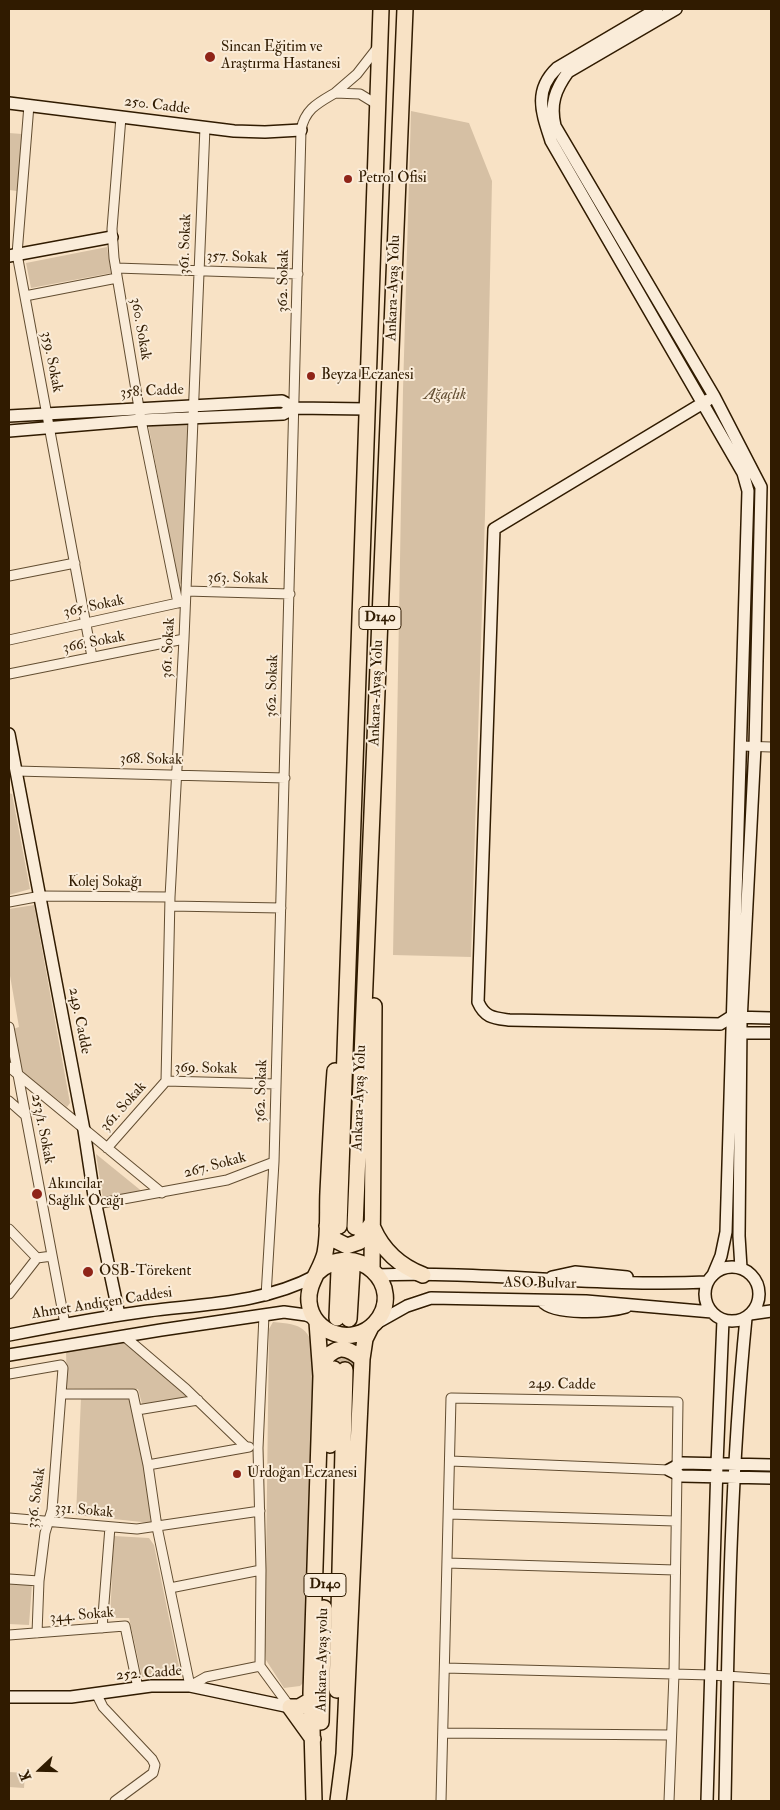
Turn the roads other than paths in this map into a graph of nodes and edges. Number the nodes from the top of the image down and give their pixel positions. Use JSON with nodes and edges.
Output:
{"nodes":[{"id":1,"x":381,"y":9,"type":"edge"},
{"id":2,"x":405,"y":9,"type":"edge"},
{"id":3,"x":657,"y":9,"type":"edge"},
{"id":4,"x":676,"y":9,"type":"edge"},
{"id":5,"x":380,"y":45,"type":"junction"},
{"id":6,"x":335,"y":92,"type":"junction"},
{"id":7,"x":9,"y":103,"type":"edge"},
{"id":8,"x":30,"y":105,"type":"junction"},
{"id":9,"x":378,"y":106,"type":"junction"},
{"id":10,"x":121,"y":117,"type":"junction"},
{"id":11,"x":205,"y":128,"type":"junction"},
{"id":12,"x":301,"y":130,"type":"junction"},
{"id":13,"x":112,"y":236,"type":"junction"},
{"id":14,"x":13,"y":255,"type":"edge"},
{"id":15,"x":116,"y":268,"type":"junction"},
{"id":16,"x":198,"y":270,"type":"junction"},
{"id":17,"x":298,"y":274,"type":"junction"},
{"id":18,"x":117,"y":278,"type":"junction"},
{"id":19,"x":25,"y":296,"type":"junction"},
{"id":20,"x":714,"y":396,"type":"junction"},
{"id":21,"x":701,"y":403,"type":"junction"},
{"id":22,"x":193,"y":404,"type":"junction"},
{"id":23,"x":140,"y":408,"type":"junction"},
{"id":24,"x":295,"y":408,"type":"junction"},
{"id":25,"x":367,"y":409,"type":"junction"},
{"id":26,"x":47,"y":414,"type":"junction"},
{"id":27,"x":9,"y":416,"type":"edge"},
{"id":28,"x":193,"y":417,"type":"junction"},
{"id":29,"x":141,"y":420,"type":"junction"},
{"id":30,"x":49,"y":427,"type":"junction"},
{"id":31,"x":9,"y":431,"type":"edge"},
{"id":32,"x":766,"y":481,"type":"edge"},
{"id":33,"x":747,"y":485,"type":"junction"},
{"id":34,"x":76,"y":563,"type":"junction"},
{"id":35,"x":9,"y":576,"type":"edge"},
{"id":36,"x":186,"y":591,"type":"junction"},
{"id":37,"x":290,"y":594,"type":"junction"},
{"id":38,"x":182,"y":602,"type":"junction"},
{"id":39,"x":86,"y":622,"type":"junction"},
{"id":40,"x":184,"y":639,"type":"junction"},
{"id":41,"x":9,"y":640,"type":"edge"},
{"id":42,"x":92,"y":657,"type":"junction"},
{"id":43,"x":9,"y":674,"type":"edge"},
{"id":44,"x":9,"y":734,"type":"edge"},
{"id":45,"x":742,"y":746,"type":"junction"},
{"id":46,"x":755,"y":747,"type":"junction"},
{"id":47,"x":771,"y":747,"type":"edge"},
{"id":48,"x":12,"y":774,"type":"edge"},
{"id":49,"x":175,"y":775,"type":"junction"},
{"id":50,"x":285,"y":778,"type":"junction"},
{"id":51,"x":41,"y":896,"type":"junction"},
{"id":52,"x":170,"y":901,"type":"junction"},
{"id":53,"x":9,"y":902,"type":"edge"},
{"id":54,"x":281,"y":908,"type":"junction"},
{"id":55,"x":367,"y":927,"type":"junction"},
{"id":56,"x":736,"y":1018,"type":"junction"},
{"id":57,"x":771,"y":1018,"type":"edge"},
{"id":58,"x":720,"y":1024,"type":"junction"},
{"id":59,"x":9,"y":1027,"type":"edge"},
{"id":60,"x":736,"y":1033,"type":"junction"},
{"id":61,"x":771,"y":1033,"type":"edge"},
{"id":62,"x":9,"y":1067,"type":"edge"},
{"id":63,"x":18,"y":1075,"type":"junction"},
{"id":64,"x":166,"y":1081,"type":"junction"},
{"id":65,"x":276,"y":1084,"type":"junction"},
{"id":66,"x":9,"y":1101,"type":"edge"},
{"id":67,"x":26,"y":1116,"type":"junction"},
{"id":68,"x":84,"y":1130,"type":"junction"},
{"id":69,"x":107,"y":1148,"type":"junction"},
{"id":70,"x":274,"y":1162,"type":"junction"},
{"id":71,"x":162,"y":1193,"type":"junction"},
{"id":72,"x":96,"y":1204,"type":"junction"},
{"id":73,"x":372,"y":1225,"type":"junction"},
{"id":74,"x":333,"y":1226,"type":"junction"},
{"id":75,"x":355,"y":1228,"type":"dead end"},
{"id":76,"x":9,"y":1230,"type":"edge"},
{"id":77,"x":52,"y":1256,"type":"junction"},
{"id":78,"x":37,"y":1258,"type":"junction"},
{"id":79,"x":741,"y":1268,"type":"junction"},
{"id":80,"x":346,"y":1270,"type":"dead end"},
{"id":81,"x":374,"y":1272,"type":"junction"},
{"id":82,"x":316,"y":1275,"type":"junction"},
{"id":83,"x":423,"y":1275,"type":"junction"},
{"id":84,"x":710,"y":1278,"type":"junction"},
{"id":85,"x":758,"y":1286,"type":"junction"},
{"id":86,"x":771,"y":1288,"type":"edge"},
{"id":87,"x":9,"y":1294,"type":"edge"},
{"id":88,"x":266,"y":1296,"type":"junction"},
{"id":89,"x":771,"y":1311,"type":"edge"},
{"id":90,"x":712,"y":1312,"type":"junction"},
{"id":91,"x":119,"y":1315,"type":"junction"},
{"id":92,"x":264,"y":1315,"type":"junction"},
{"id":93,"x":748,"y":1316,"type":"junction"},
{"id":94,"x":343,"y":1318,"type":"tunnel mouth"},
{"id":95,"x":316,"y":1320,"type":"junction"},
{"id":96,"x":723,"y":1320,"type":"junction"},
{"id":97,"x":64,"y":1324,"type":"junction"},
{"id":98,"x":372,"y":1326,"type":"junction"},
{"id":99,"x":9,"y":1335,"type":"edge"},
{"id":100,"x":124,"y":1336,"type":"junction"},
{"id":101,"x":9,"y":1355,"type":"edge"},
{"id":102,"x":362,"y":1359,"type":"junction"},
{"id":103,"x":333,"y":1368,"type":"junction"},
{"id":104,"x":9,"y":1374,"type":"edge"},
{"id":105,"x":61,"y":1394,"type":"junction"},
{"id":106,"x":198,"y":1400,"type":"junction"},
{"id":107,"x":137,"y":1410,"type":"junction"},
{"id":108,"x":246,"y":1447,"type":"junction"},
{"id":109,"x":258,"y":1448,"type":"junction"},
{"id":110,"x":450,"y":1461,"type":"junction"},
{"id":111,"x":717,"y":1464,"type":"junction"},
{"id":112,"x":736,"y":1464,"type":"junction"},
{"id":113,"x":148,"y":1465,"type":"junction"},
{"id":114,"x":771,"y":1465,"type":"edge"},
{"id":115,"x":674,"y":1470,"type":"junction"},
{"id":116,"x":716,"y":1477,"type":"junction"},
{"id":117,"x":735,"y":1477,"type":"junction"},
{"id":118,"x":771,"y":1478,"type":"edge"},
{"id":119,"x":260,"y":1511,"type":"junction"},
{"id":120,"x":449,"y":1514,"type":"junction"},
{"id":121,"x":9,"y":1518,"type":"edge"},
{"id":122,"x":675,"y":1521,"type":"junction"},
{"id":123,"x":50,"y":1522,"type":"junction"},
{"id":124,"x":110,"y":1527,"type":"junction"},
{"id":125,"x":157,"y":1527,"type":"junction"},
{"id":126,"x":447,"y":1562,"type":"junction"},
{"id":127,"x":261,"y":1570,"type":"junction"},
{"id":128,"x":675,"y":1570,"type":"junction"},
{"id":129,"x":9,"y":1579,"type":"edge"},
{"id":130,"x":39,"y":1581,"type":"junction"},
{"id":131,"x":170,"y":1588,"type":"junction"},
{"id":132,"x":102,"y":1628,"type":"junction"},
{"id":133,"x":37,"y":1633,"type":"junction"},
{"id":134,"x":9,"y":1635,"type":"edge"},
{"id":135,"x":260,"y":1666,"type":"junction"},
{"id":136,"x":445,"y":1668,"type":"junction"},
{"id":137,"x":674,"y":1674,"type":"junction"},
{"id":138,"x":711,"y":1675,"type":"junction"},
{"id":139,"x":728,"y":1677,"type":"junction"},
{"id":140,"x":771,"y":1679,"type":"edge"},
{"id":141,"x":190,"y":1686,"type":"junction"},
{"id":142,"x":138,"y":1688,"type":"junction"},
{"id":143,"x":96,"y":1693,"type":"junction"},
{"id":144,"x":9,"y":1697,"type":"edge"},
{"id":145,"x":311,"y":1700,"type":"junction"},
{"id":146,"x":290,"y":1707,"type":"junction"},
{"id":147,"x":443,"y":1732,"type":"junction"},
{"id":148,"x":671,"y":1735,"type":"junction"},
{"id":149,"x":312,"y":1739,"type":"junction"},
{"id":150,"x":115,"y":1801,"type":"edge"},
{"id":151,"x":314,"y":1801,"type":"edge"},
{"id":152,"x":320,"y":1801,"type":"edge"},
{"id":153,"x":336,"y":1801,"type":"edge"},
{"id":154,"x":441,"y":1801,"type":"edge"},
{"id":155,"x":669,"y":1801,"type":"edge"},
{"id":156,"x":707,"y":1801,"type":"edge"},
{"id":157,"x":725,"y":1801,"type":"edge"}],
"edges":[{"from":1,"to":5,"type":"highway","name":"Ankara-Ayaş Yolu","number":"D140"},
{"from":2,"to":55,"type":"highway","name":"Ankara-Ayaş Yolu","number":"D140"},
{"from":3,"to":21,"type":"street"},
{"from":4,"to":20,"type":"street"},
{"from":5,"to":6,"type":"street","name":"362. Sokak"},
{"from":5,"to":9,"type":"highway","name":"Ankara-Ayaş Yolu","number":"D140"},
{"from":6,"to":9,"type":"street"},
{"from":6,"to":12,"type":"street","name":"362. Sokak"},
{"from":7,"to":8,"type":"street","name":"250. Cadde"},
{"from":8,"to":10,"type":"street","name":"250. Cadde"},
{"from":8,"to":14,"type":"street","name":"359. Sokak"},
{"from":9,"to":25,"type":"highway","name":"Ankara-Ayaş Yolu","number":"D140"},
{"from":10,"to":11,"type":"street","name":"250. Cadde"},
{"from":10,"to":13,"type":"street","name":"360. Sokak"},
{"from":11,"to":12,"type":"street","name":"250. Cadde"},
{"from":11,"to":16,"type":"street","name":"361. Sokak"},
{"from":12,"to":17,"type":"street","name":"362. Sokak"},
{"from":13,"to":14,"type":"street"},
{"from":13,"to":15,"type":"street","name":"360. Sokak"},
{"from":14,"to":19,"type":"street","name":"359. Sokak"},
{"from":15,"to":16,"type":"street","name":"357. Sokak"},
{"from":15,"to":18,"type":"street","name":"360. Sokak"},
{"from":16,"to":17,"type":"street","name":"357. Sokak"},
{"from":16,"to":22,"type":"street","name":"361. Sokak"},
{"from":17,"to":24,"type":"street","name":"362. Sokak"},
{"from":18,"to":19,"type":"street"},
{"from":18,"to":23,"type":"street","name":"360. Sokak"},
{"from":19,"to":26,"type":"street","name":"359. Sokak"},
{"from":20,"to":21,"type":"street"},
{"from":20,"to":32,"type":"street"},
{"from":21,"to":33,"type":"street"},
{"from":21,"to":58,"type":"street"},
{"from":22,"to":23,"type":"street","name":"358. Cadde"},
{"from":22,"to":24,"type":"street","name":"358. Cadde"},
{"from":22,"to":28,"type":"street","name":"361. Sokak"},
{"from":23,"to":26,"type":"street","name":"358. Cadde"},
{"from":23,"to":29,"type":"street","name":"360. Sokak"},
{"from":24,"to":25,"type":"street","name":"358. Cadde"},
{"from":24,"to":28,"type":"street","name":"358. Cadde"},
{"from":24,"to":37,"type":"street","name":"362. Sokak"},
{"from":25,"to":74,"type":"highway","name":"Ankara-Ayaş Yolu","number":"D140"},
{"from":26,"to":27,"type":"street","name":"358. Cadde"},
{"from":26,"to":30,"type":"street","name":"359. Sokak"},
{"from":28,"to":29,"type":"street","name":"358. Cadde"},
{"from":28,"to":36,"type":"street","name":"361. Sokak"},
{"from":29,"to":30,"type":"street","name":"358. Cadde"},
{"from":29,"to":38,"type":"street","name":"360. Sokak"},
{"from":30,"to":31,"type":"street","name":"358. Cadde"},
{"from":30,"to":34,"type":"street","name":"359. Sokak"},
{"from":32,"to":33,"type":"street"},
{"from":32,"to":46,"type":"street"},
{"from":33,"to":45,"type":"street"},
{"from":34,"to":35,"type":"street"},
{"from":34,"to":39,"type":"street","name":"359. Sokak"},
{"from":36,"to":37,"type":"street","name":"363. Sokak"},
{"from":36,"to":38,"type":"street","name":"361. Sokak"},
{"from":37,"to":50,"type":"street","name":"362. Sokak"},
{"from":38,"to":39,"type":"street","name":"365. Sokak"},
{"from":38,"to":40,"type":"street","name":"361. Sokak"},
{"from":39,"to":41,"type":"street","name":"365. Sokak"},
{"from":39,"to":42,"type":"street","name":"359. Sokak"},
{"from":40,"to":42,"type":"street","name":"366. Sokak"},
{"from":40,"to":49,"type":"street","name":"361. Sokak"},
{"from":42,"to":43,"type":"street","name":"366. Sokak"},
{"from":44,"to":48,"type":"street","name":"249. Cadde"},
{"from":45,"to":46,"type":"street"},
{"from":45,"to":56,"type":"street"},
{"from":46,"to":47,"type":"street"},
{"from":46,"to":56,"type":"street"},
{"from":48,"to":49,"type":"street","name":"368. Sokak"},
{"from":48,"to":51,"type":"street","name":"249. Cadde"},
{"from":49,"to":50,"type":"street","name":"368. Sokak"},
{"from":49,"to":52,"type":"street","name":"361. Sokak"},
{"from":50,"to":54,"type":"street","name":"362. Sokak"},
{"from":51,"to":52,"type":"street","name":"Kolej Sokağı"},
{"from":51,"to":53,"type":"street","name":"Kolej Sokağı"},
{"from":51,"to":68,"type":"street","name":"249. Cadde"},
{"from":52,"to":54,"type":"street","name":"Kolej Sokağı"},
{"from":52,"to":64,"type":"street","name":"361. Sokak"},
{"from":54,"to":65,"type":"street","name":"362. Sokak"},
{"from":55,"to":73,"type":"highway"},
{"from":55,"to":75,"type":"highway","name":"Ankara-Ayaş Yolu","number":"D140"},
{"from":56,"to":57,"type":"street"},
{"from":56,"to":58,"type":"street"},
{"from":56,"to":60,"type":"street"},
{"from":58,"to":60,"type":"street"},
{"from":59,"to":63,"type":"street","name":"253/1. Sokak"},
{"from":60,"to":61,"type":"street"},
{"from":60,"to":79,"type":"street"},
{"from":60,"to":84,"type":"street"},
{"from":62,"to":63,"type":"street"},
{"from":63,"to":67,"type":"street","name":"253/1. Sokak"},
{"from":63,"to":68,"type":"street"},
{"from":64,"to":65,"type":"street","name":"369. Sokak"},
{"from":64,"to":69,"type":"street","name":"361. Sokak"},
{"from":65,"to":70,"type":"street","name":"362. Sokak"},
{"from":66,"to":67,"type":"street"},
{"from":67,"to":77,"type":"street","name":"253/1. Sokak"},
{"from":68,"to":69,"type":"street"},
{"from":68,"to":72,"type":"street","name":"249. Cadde"},
{"from":69,"to":71,"type":"street"},
{"from":70,"to":71,"type":"street","name":"267. Sokak"},
{"from":70,"to":88,"type":"street","name":"362. Sokak"},
{"from":71,"to":72,"type":"street","name":"267. Sokak"},
{"from":72,"to":91,"type":"street","name":"249. Cadde"},
{"from":73,"to":74,"type":"highway"},
{"from":73,"to":81,"type":"highway"},
{"from":73,"to":83,"type":"highway"},
{"from":74,"to":82,"type":"highway","name":"Ankara-Ayaş Yolu"},
{"from":76,"to":78,"type":"street"},
{"from":77,"to":78,"type":"street"},
{"from":77,"to":97,"type":"street","name":"253/1. Sokak"},
{"from":78,"to":87,"type":"street"},
{"from":79,"to":84,"type":"street"},
{"from":79,"to":85,"type":"street"},
{"from":80,"to":94,"type":"highway"},
{"from":81,"to":82,"type":"highway"},
{"from":81,"to":83,"type":"street","name":"ASO Bulvar"},
{"from":81,"to":98,"type":"highway"},
{"from":82,"to":88,"type":"street","name":"Ahmet Andiçen Caddesi"},
{"from":82,"to":95,"type":"highway"},
{"from":83,"to":84,"type":"street","name":"ASO Bulvar"},
{"from":84,"to":90,"type":"street"},
{"from":85,"to":86,"type":"street"},
{"from":85,"to":93,"type":"street"},
{"from":88,"to":91,"type":"street","name":"Ahmet Andiçen Caddesi"},
{"from":89,"to":93,"type":"street"},
{"from":90,"to":96,"type":"street"},
{"from":90,"to":98,"type":"street","name":"ASO Bulvar"},
{"from":91,"to":97,"type":"street","name":"Ahmet Andiçen Caddesi"},
{"from":92,"to":95,"type":"street"},
{"from":92,"to":100,"type":"street"},
{"from":92,"to":109,"type":"street"},
{"from":93,"to":96,"type":"street"},
{"from":93,"to":112,"type":"street"},
{"from":95,"to":98,"type":"highway"},
{"from":95,"to":103,"type":"highway"},
{"from":96,"to":111,"type":"street"},
{"from":97,"to":99,"type":"street","name":"Ahmet Andiçen Caddesi"},
{"from":98,"to":102,"type":"highway"},
{"from":100,"to":101,"type":"street"},
{"from":100,"to":106,"type":"street"},
{"from":102,"to":103,"type":"highway"},
{"from":102,"to":153,"type":"highway"},
{"from":103,"to":145,"type":"highway"},
{"from":103,"to":152,"type":"highway","name":"Ankara-Ayaş yolu","number":"D140"},
{"from":103,"to":153,"type":"highway","name":"Ankara-Ayaş yolu","number":"D140"},
{"from":104,"to":105,"type":"street","name":"336. Sokak"},
{"from":105,"to":107,"type":"street"},
{"from":105,"to":123,"type":"street","name":"336. Sokak"},
{"from":106,"to":107,"type":"street"},
{"from":106,"to":108,"type":"street"},
{"from":107,"to":113,"type":"street"},
{"from":108,"to":109,"type":"street"},
{"from":108,"to":113,"type":"street"},
{"from":109,"to":119,"type":"street"},
{"from":110,"to":115,"type":"street"},
{"from":110,"to":115,"type":"street","name":"249. Cadde"},
{"from":110,"to":120,"type":"street","name":"249. Cadde"},
{"from":111,"to":112,"type":"street"},
{"from":111,"to":115,"type":"street"},
{"from":111,"to":116,"type":"street"},
{"from":112,"to":114,"type":"street"},
{"from":112,"to":117,"type":"street"},
{"from":113,"to":125,"type":"street"},
{"from":115,"to":116,"type":"street"},
{"from":115,"to":122,"type":"street","name":"249. Cadde"},
{"from":116,"to":117,"type":"street"},
{"from":116,"to":138,"type":"street"},
{"from":117,"to":118,"type":"street"},
{"from":117,"to":139,"type":"street"},
{"from":119,"to":125,"type":"street","name":"331. Sokak"},
{"from":119,"to":127,"type":"street"},
{"from":120,"to":122,"type":"street"},
{"from":120,"to":126,"type":"street","name":"249. Cadde"},
{"from":121,"to":123,"type":"street","name":"331. Sokak"},
{"from":122,"to":128,"type":"street","name":"249. Cadde"},
{"from":123,"to":124,"type":"street","name":"331. Sokak"},
{"from":123,"to":130,"type":"street","name":"336. Sokak"},
{"from":124,"to":125,"type":"street","name":"331. Sokak"},
{"from":124,"to":132,"type":"street"},
{"from":125,"to":131,"type":"street"},
{"from":126,"to":128,"type":"street"},
{"from":126,"to":136,"type":"street","name":"249. Cadde"},
{"from":127,"to":131,"type":"street"},
{"from":127,"to":135,"type":"street"},
{"from":128,"to":137,"type":"street","name":"249. Cadde"},
{"from":129,"to":130,"type":"street"},
{"from":130,"to":133,"type":"street","name":"336. Sokak"},
{"from":131,"to":141,"type":"street"},
{"from":132,"to":133,"type":"street","name":"344. Sokak"},
{"from":132,"to":142,"type":"street","name":"344. Sokak"},
{"from":133,"to":134,"type":"street","name":"344. Sokak"},
{"from":135,"to":141,"type":"street"},
{"from":135,"to":146,"type":"street"},
{"from":136,"to":137,"type":"street"},
{"from":136,"to":147,"type":"street","name":"249. Cadde"},
{"from":137,"to":138,"type":"street"},
{"from":137,"to":148,"type":"street","name":"249. Cadde"},
{"from":138,"to":139,"type":"street"},
{"from":138,"to":156,"type":"street"},
{"from":139,"to":140,"type":"street"},
{"from":139,"to":157,"type":"street"},
{"from":141,"to":142,"type":"street","name":"252. Cadde"},
{"from":141,"to":146,"type":"street","name":"252. Cadde"},
{"from":142,"to":143,"type":"street","name":"252. Cadde"},
{"from":143,"to":144,"type":"street","name":"252. Cadde"},
{"from":143,"to":150,"type":"street"},
{"from":145,"to":146,"type":"highway"},
{"from":145,"to":149,"type":"highway"},
{"from":146,"to":149,"type":"highway"},
{"from":147,"to":148,"type":"street"},
{"from":147,"to":154,"type":"street","name":"249. Cadde"},
{"from":148,"to":155,"type":"street","name":"249. Cadde"},
{"from":149,"to":151,"type":"highway"}]}
